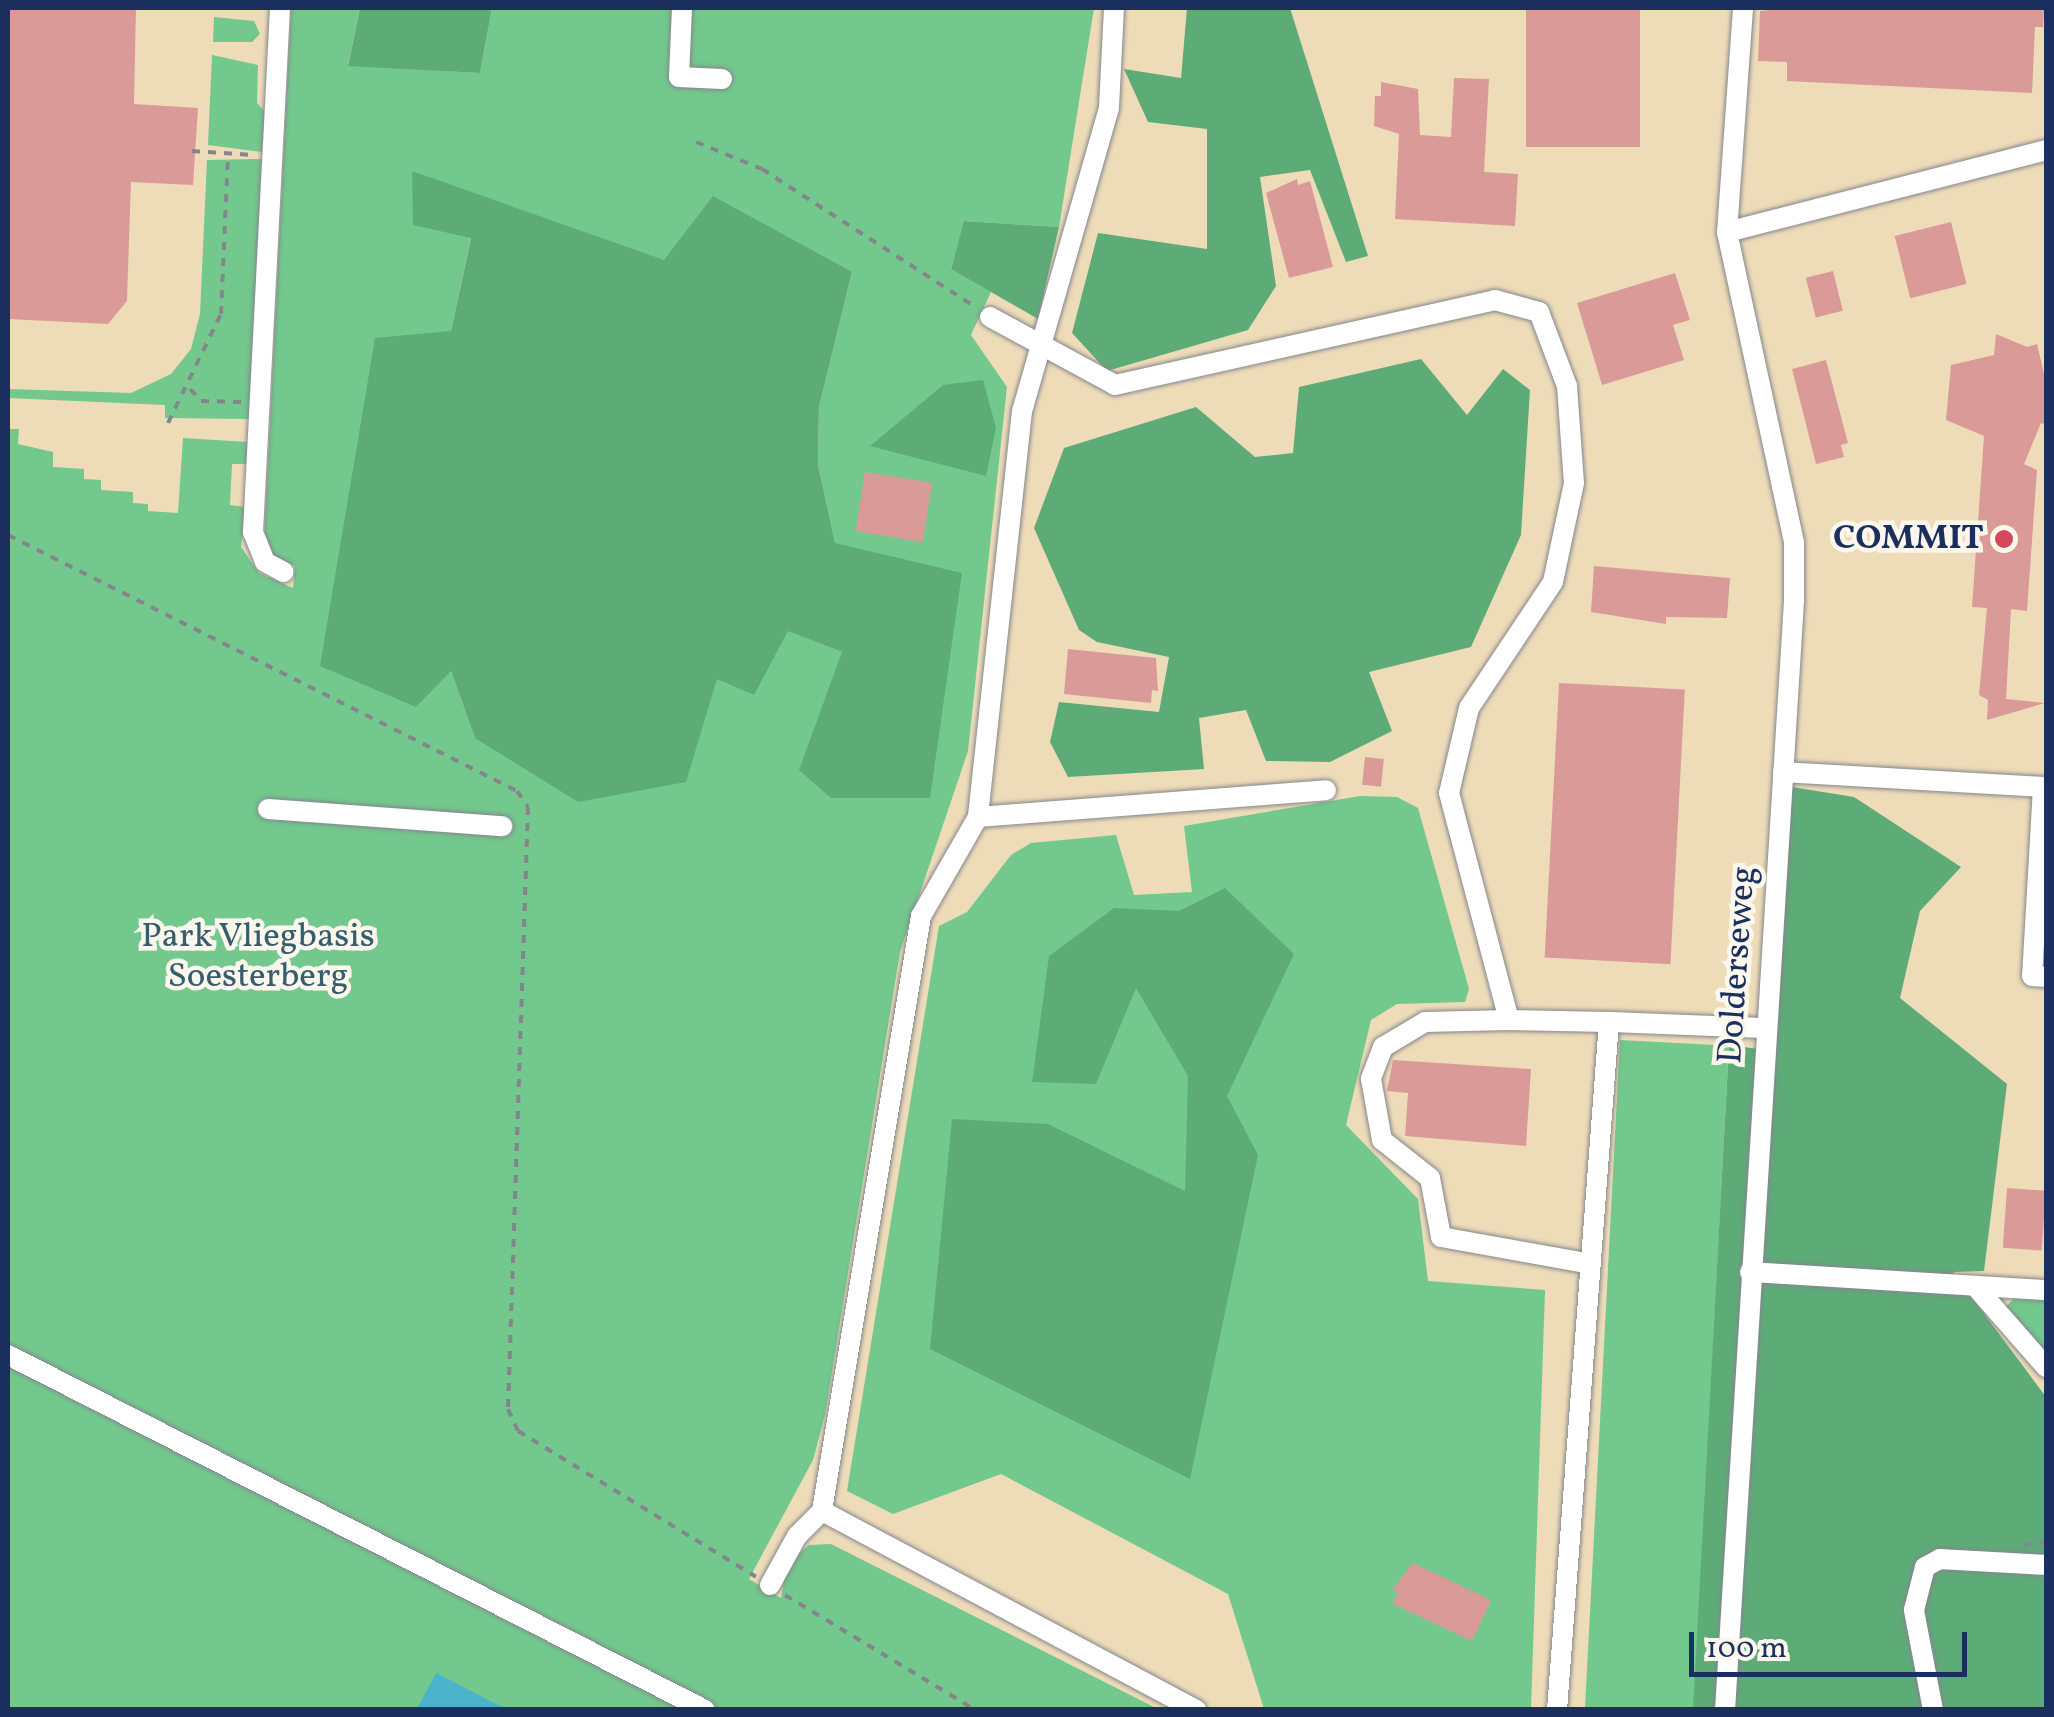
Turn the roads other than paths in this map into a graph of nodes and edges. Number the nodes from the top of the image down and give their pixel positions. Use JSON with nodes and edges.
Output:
{"nodes":[{"id":1,"x":280,"y":8,"type":"edge"},
{"id":2,"x":682,"y":8,"type":"edge"},
{"id":3,"x":1114,"y":8,"type":"edge"},
{"id":4,"x":1743,"y":8,"type":"edge"},
{"id":5,"x":722,"y":79,"type":"dead end"},
{"id":6,"x":2046,"y":150,"type":"edge"},
{"id":7,"x":1727,"y":232,"type":"junction"},
{"id":8,"x":990,"y":317,"type":"road end"},
{"id":9,"x":1043,"y":349,"type":"junction"},
{"id":10,"x":284,"y":572,"type":"dead end"},
{"id":11,"x":1783,"y":772,"type":"junction"},
{"id":12,"x":1326,"y":790,"type":"dead end"},
{"id":13,"x":268,"y":809,"type":"dead end"},
{"id":14,"x":978,"y":817,"type":"junction"},
{"id":15,"x":502,"y":826,"type":"dead end"},
{"id":16,"x":2046,"y":977,"type":"edge"},
{"id":17,"x":1509,"y":1020,"type":"junction"},
{"id":18,"x":1609,"y":1022,"type":"junction"},
{"id":19,"x":1766,"y":1028,"type":"junction"},
{"id":20,"x":1591,"y":1264,"type":"junction"},
{"id":21,"x":1750,"y":1272,"type":"junction"},
{"id":22,"x":1974,"y":1286,"type":"junction"},
{"id":23,"x":2046,"y":1290,"type":"edge"},
{"id":24,"x":8,"y":1355,"type":"edge"},
{"id":25,"x":2046,"y":1367,"type":"edge"},
{"id":26,"x":822,"y":1510,"type":"junction"},
{"id":27,"x":2040,"y":1564,"type":"edge"},
{"id":28,"x":770,"y":1586,"type":"road end"},
{"id":29,"x":704,"y":1710,"type":"edge"},
{"id":30,"x":1196,"y":1710,"type":"edge"},
{"id":31,"x":1557,"y":1710,"type":"edge"},
{"id":32,"x":1725,"y":1710,"type":"edge"},
{"id":33,"x":1933,"y":1710,"type":"edge"}],
"edges":[{"from":1,"to":10,"type":"lane"},
{"from":2,"to":5,"type":"lane"},
{"from":3,"to":9,"type":"lane"},
{"from":4,"to":7,"type":"lane","name":"Dolderseweg"},
{"from":6,"to":7,"type":"lane"},
{"from":7,"to":11,"type":"lane","name":"Dolderseweg"},
{"from":8,"to":9,"type":"lane"},
{"from":9,"to":14,"type":"lane"},
{"from":9,"to":17,"type":"lane"},
{"from":11,"to":16,"type":"lane"},
{"from":11,"to":19,"type":"lane","name":"Dolderseweg"},
{"from":12,"to":14,"type":"lane"},
{"from":13,"to":15,"type":"lane"},
{"from":14,"to":26,"type":"lane"},
{"from":17,"to":18,"type":"lane"},
{"from":17,"to":20,"type":"lane"},
{"from":18,"to":19,"type":"lane"},
{"from":18,"to":20,"type":"lane"},
{"from":19,"to":21,"type":"lane","name":"Dolderseweg"},
{"from":20,"to":31,"type":"lane"},
{"from":21,"to":22,"type":"lane"},
{"from":21,"to":32,"type":"lane","name":"Dolderseweg"},
{"from":22,"to":23,"type":"lane"},
{"from":22,"to":25,"type":"lane"},
{"from":24,"to":29,"type":"lane"},
{"from":26,"to":28,"type":"lane"},
{"from":26,"to":30,"type":"lane"},
{"from":27,"to":33,"type":"lane"}]}
